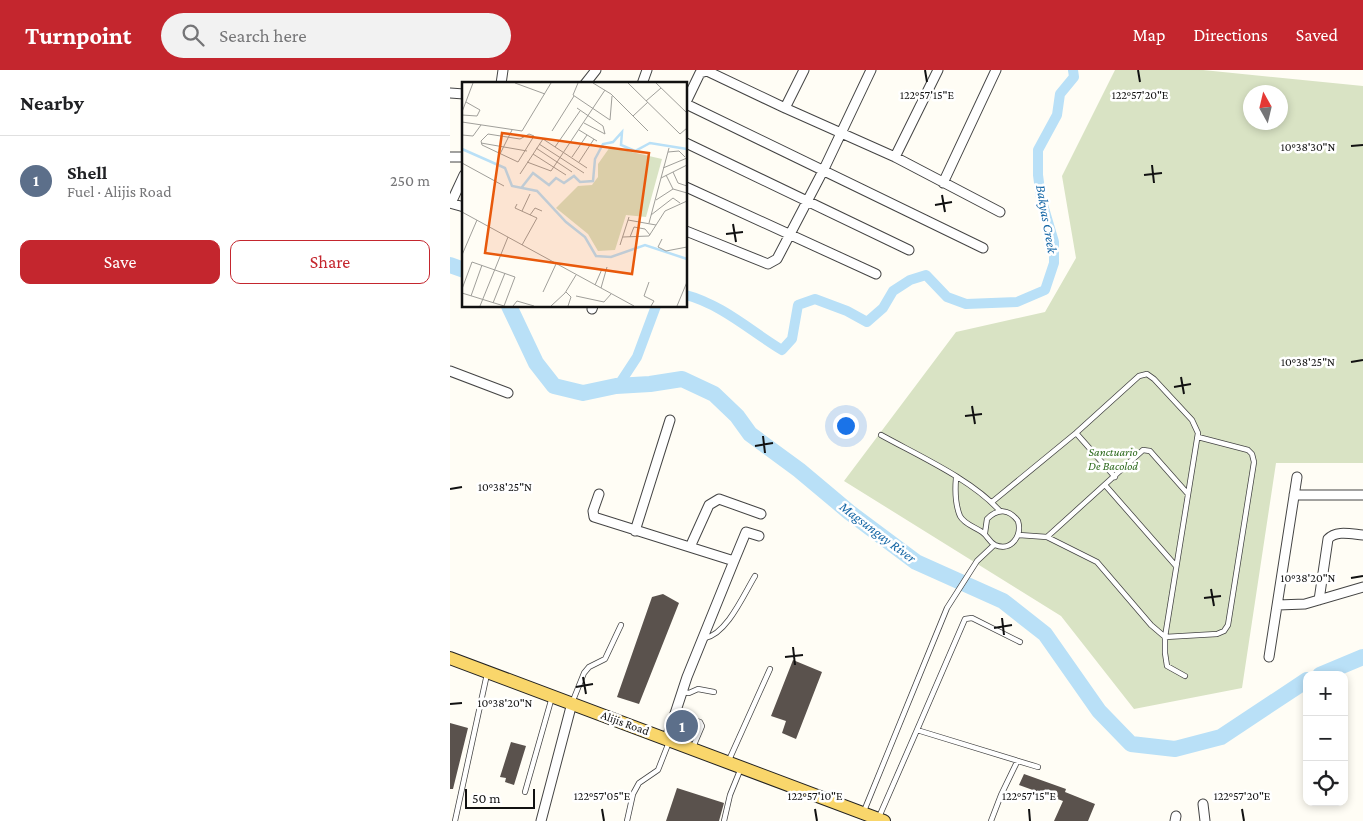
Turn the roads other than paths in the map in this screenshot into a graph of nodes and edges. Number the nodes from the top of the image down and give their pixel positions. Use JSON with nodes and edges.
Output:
{"nodes":[{"id":1,"x":596,"y":70,"type":"edge"},
{"id":2,"x":804,"y":70,"type":"edge"},
{"id":3,"x":871,"y":70,"type":"edge"},
{"id":4,"x":938,"y":70,"type":"edge"},
{"id":5,"x":996,"y":70,"type":"edge"},
{"id":6,"x":587,"y":82,"type":"edge"},
{"id":7,"x":688,"y":99,"type":"edge"},
{"id":8,"x":688,"y":104,"type":"edge"},
{"id":9,"x":785,"y":108,"type":"junction"},
{"id":10,"x":840,"y":134,"type":"junction"},
{"id":11,"x":688,"y":145,"type":"edge"},
{"id":12,"x":895,"y":157,"type":"junction"},
{"id":13,"x":824,"y":169,"type":"junction"},
{"id":14,"x":462,"y":179,"type":"edge"},
{"id":15,"x":943,"y":183,"type":"junction"},
{"id":16,"x":688,"y":188,"type":"edge"},
{"id":17,"x":807,"y":202,"type":"junction"},
{"id":18,"x":450,"y":203,"type":"edge"},
{"id":19,"x":1000,"y":212,"type":"dead end"},
{"id":20,"x":688,"y":232,"type":"edge"},
{"id":21,"x":789,"y":236,"type":"junction"},
{"id":22,"x":983,"y":248,"type":"dead end"},
{"id":23,"x":910,"y":250,"type":"dead end"},
{"id":24,"x":876,"y":274,"type":"dead end"},
{"id":25,"x":450,"y":371,"type":"edge"},
{"id":26,"x":508,"y":394,"type":"dead end"},
{"id":27,"x":670,"y":420,"type":"dead end"},
{"id":28,"x":1076,"y":433,"type":"junction"},
{"id":29,"x":881,"y":435,"type":"dead end"},
{"id":30,"x":1198,"y":437,"type":"junction"},
{"id":31,"x":1115,"y":477,"type":"junction"},
{"id":32,"x":1297,"y":477,"type":"dead end"},
{"id":33,"x":956,"y":478,"type":"junction"},
{"id":34,"x":1105,"y":484,"type":"junction"},
{"id":35,"x":599,"y":494,"type":"dead end"},
{"id":36,"x":1188,"y":494,"type":"junction"},
{"id":37,"x":1294,"y":495,"type":"junction"},
{"id":38,"x":1363,"y":495,"type":"edge"},
{"id":39,"x":992,"y":502,"type":"junction"},
{"id":40,"x":1000,"y":511,"type":"junction"},
{"id":41,"x":761,"y":514,"type":"dead end"},
{"id":42,"x":635,"y":532,"type":"junction"},
{"id":43,"x":985,"y":533,"type":"junction"},
{"id":44,"x":1019,"y":535,"type":"junction"},
{"id":45,"x":1363,"y":535,"type":"edge"},
{"id":46,"x":759,"y":536,"type":"dead end"},
{"id":47,"x":1047,"y":537,"type":"junction"},
{"id":48,"x":994,"y":545,"type":"junction"},
{"id":49,"x":690,"y":547,"type":"junction"},
{"id":50,"x":734,"y":561,"type":"junction"},
{"id":51,"x":1176,"y":566,"type":"junction"},
{"id":52,"x":756,"y":576,"type":"dead end"},
{"id":53,"x":1363,"y":587,"type":"edge"},
{"id":54,"x":1318,"y":600,"type":"junction"},
{"id":55,"x":1278,"y":605,"type":"junction"},
{"id":56,"x":621,"y":624,"type":"dead end"},
{"id":57,"x":1165,"y":637,"type":"junction"},
{"id":58,"x":705,"y":638,"type":"junction"},
{"id":59,"x":1020,"y":642,"type":"dead end"},
{"id":60,"x":1269,"y":657,"type":"dead end"},
{"id":61,"x":450,"y":658,"type":"edge"},
{"id":62,"x":770,"y":669,"type":"dead end"},
{"id":63,"x":488,"y":673,"type":"junction"},
{"id":64,"x":1185,"y":676,"type":"dead end"},
{"id":65,"x":682,"y":692,"type":"junction"},
{"id":66,"x":714,"y":692,"type":"dead end"},
{"id":67,"x":552,"y":696,"type":"junction"},
{"id":68,"x":572,"y":703,"type":"junction"},
{"id":69,"x":675,"y":714,"type":"junction"},
{"id":70,"x":918,"y":730,"type":"junction"},
{"id":71,"x":668,"y":739,"type":"junction"},
{"id":72,"x":693,"y":748,"type":"junction"},
{"id":73,"x":729,"y":762,"type":"junction"},
{"id":74,"x":1017,"y":762,"type":"junction"},
{"id":75,"x":742,"y":767,"type":"junction"},
{"id":76,"x":1038,"y":767,"type":"dead end"},
{"id":77,"x":525,"y":792,"type":"dead end"},
{"id":78,"x":1203,"y":804,"type":"dead end"},
{"id":79,"x":864,"y":812,"type":"junction"},
{"id":80,"x":881,"y":820,"type":"edge"},
{"id":81,"x":455,"y":821,"type":"edge"},
{"id":82,"x":541,"y":821,"type":"edge"},
{"id":83,"x":627,"y":821,"type":"edge"},
{"id":84,"x":724,"y":821,"type":"edge"},
{"id":85,"x":991,"y":821,"type":"edge"},
{"id":86,"x":1205,"y":821,"type":"edge"}],
"edges":[{"from":1,"to":6,"type":"street"},
{"from":2,"to":9,"type":"street"},
{"from":3,"to":10,"type":"street"},
{"from":4,"to":12,"type":"street"},
{"from":5,"to":15,"type":"street"},
{"from":7,"to":9,"type":"street"},
{"from":8,"to":13,"type":"street"},
{"from":9,"to":10,"type":"street"},
{"from":10,"to":12,"type":"street"},
{"from":10,"to":13,"type":"street"},
{"from":11,"to":17,"type":"street"},
{"from":12,"to":15,"type":"street"},
{"from":13,"to":17,"type":"street"},
{"from":13,"to":22,"type":"street"},
{"from":14,"to":18,"type":"street"},
{"from":15,"to":19,"type":"street"},
{"from":16,"to":21,"type":"street"},
{"from":17,"to":21,"type":"street"},
{"from":17,"to":23,"type":"street"},
{"from":20,"to":21,"type":"street"},
{"from":21,"to":24,"type":"street"},
{"from":25,"to":26,"type":"street"},
{"from":27,"to":42,"type":"street"},
{"from":28,"to":30,"type":"lane"},
{"from":28,"to":31,"type":"lane"},
{"from":28,"to":39,"type":"lane"},
{"from":29,"to":33,"type":"lane"},
{"from":30,"to":36,"type":"lane"},
{"from":30,"to":57,"type":"lane"},
{"from":31,"to":34,"type":"lane"},
{"from":31,"to":36,"type":"lane"},
{"from":32,"to":37,"type":"street"},
{"from":33,"to":39,"type":"lane"},
{"from":33,"to":43,"type":"lane"},
{"from":34,"to":47,"type":"lane"},
{"from":34,"to":51,"type":"lane"},
{"from":35,"to":42,"type":"street"},
{"from":36,"to":51,"type":"lane"},
{"from":37,"to":38,"type":"street"},
{"from":37,"to":55,"type":"street"},
{"from":39,"to":40,"type":"lane"},
{"from":40,"to":43,"type":"lane"},
{"from":40,"to":44,"type":"lane"},
{"from":41,"to":49,"type":"street"},
{"from":42,"to":49,"type":"street"},
{"from":43,"to":48,"type":"lane"},
{"from":44,"to":47,"type":"lane"},
{"from":44,"to":48,"type":"lane"},
{"from":45,"to":54,"type":"street"},
{"from":46,"to":50,"type":"street"},
{"from":47,"to":57,"type":"lane"},
{"from":48,"to":79,"type":"lane"},
{"from":49,"to":50,"type":"street"},
{"from":50,"to":58,"type":"street"},
{"from":51,"to":57,"type":"lane"},
{"from":52,"to":58,"type":"lane"},
{"from":53,"to":54,"type":"street"},
{"from":54,"to":55,"type":"street"},
{"from":55,"to":60,"type":"street"},
{"from":56,"to":68,"type":"lane"},
{"from":57,"to":64,"type":"lane"},
{"from":58,"to":65,"type":"street"},
{"from":59,"to":70,"type":"lane"},
{"from":61,"to":63,"type":"main road","name":"Alijis Road"},
{"from":62,"to":73,"type":"lane"},
{"from":63,"to":67,"type":"main road","name":"Alijis Road"},
{"from":63,"to":81,"type":"lane"},
{"from":65,"to":66,"type":"lane"},
{"from":65,"to":69,"type":"street"},
{"from":67,"to":68,"type":"main road","name":"Alijis Road"},
{"from":67,"to":77,"type":"lane"},
{"from":68,"to":71,"type":"main road","name":"Alijis Road"},
{"from":68,"to":82,"type":"street"},
{"from":69,"to":71,"type":"street"},
{"from":69,"to":72,"type":"lane"},
{"from":70,"to":74,"type":"lane"},
{"from":70,"to":80,"type":"lane"},
{"from":71,"to":72,"type":"main road","name":"Alijis Road"},
{"from":71,"to":83,"type":"lane"},
{"from":72,"to":73,"type":"main road","name":"Alijis Road"},
{"from":73,"to":75,"type":"main road","name":"Alijis Road"},
{"from":74,"to":76,"type":"lane"},
{"from":74,"to":85,"type":"lane"},
{"from":75,"to":79,"type":"main road","name":"Alijis Road"},
{"from":75,"to":84,"type":"lane"},
{"from":78,"to":86,"type":"street"},
{"from":79,"to":80,"type":"main road","name":"Alijis Road"}]}
